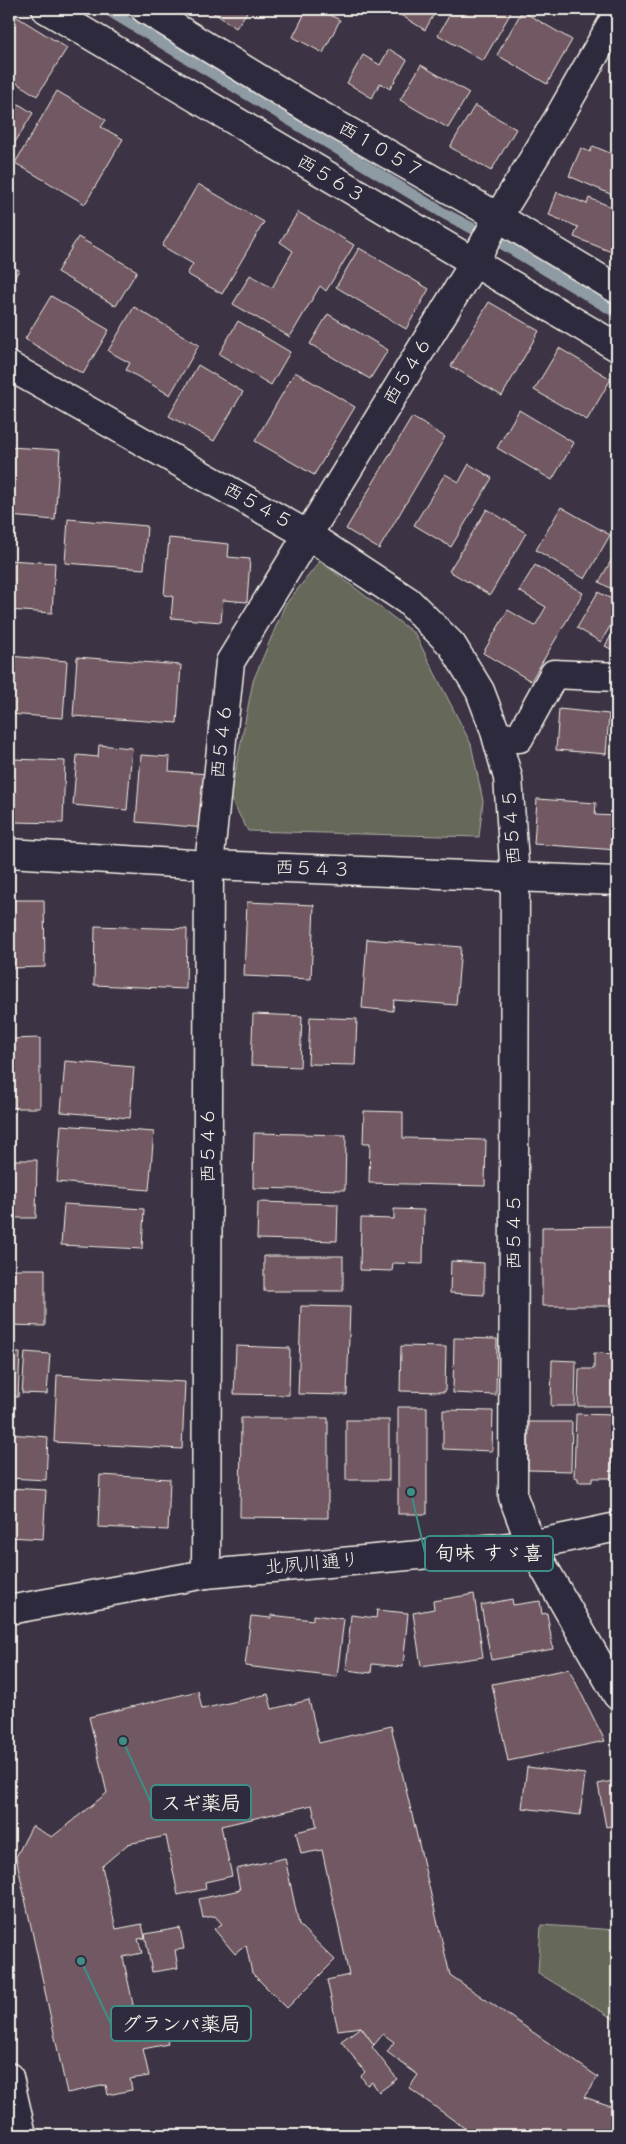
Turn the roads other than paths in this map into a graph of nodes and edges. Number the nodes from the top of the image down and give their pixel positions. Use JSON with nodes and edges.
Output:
{"nodes":[{"id":1,"x":46,"y":9,"type":"edge"},
{"id":2,"x":145,"y":9,"type":"edge"},
{"id":3,"x":617,"y":15,"type":"edge"},
{"id":4,"x":487,"y":238,"type":"junction"},
{"id":5,"x":617,"y":289,"type":"edge"},
{"id":6,"x":617,"y":347,"type":"edge"},
{"id":7,"x":9,"y":366,"type":"edge"},
{"id":8,"x":308,"y":535,"type":"junction"},
{"id":9,"x":617,"y":677,"type":"edge"},
{"id":10,"x":497,"y":737,"type":"junction"},
{"id":11,"x":9,"y":853,"type":"edge"},
{"id":12,"x":209,"y":865,"type":"junction"},
{"id":13,"x":515,"y":876,"type":"junction"},
{"id":14,"x":617,"y":881,"type":"edge"},
{"id":15,"x":617,"y":1527,"type":"edge"},
{"id":16,"x":531,"y":1545,"type":"junction"},
{"id":17,"x":206,"y":1574,"type":"junction"},
{"id":18,"x":9,"y":1610,"type":"edge"},
{"id":19,"x":617,"y":1695,"type":"edge"},
{"id":20,"x":9,"y":2078,"type":"edge"},
{"id":21,"x":22,"y":2135,"type":"edge"}],
"edges":[{"from":1,"to":4,"type":"street","name":"西５６３"},
{"from":2,"to":4,"type":"street","name":"西１０５７"},
{"from":3,"to":4,"type":"street","name":"西５４６"},
{"from":4,"to":5,"type":"street","name":"西１０５７"},
{"from":4,"to":6,"type":"street","name":"西５６３"},
{"from":4,"to":8,"type":"street","name":"西５４６"},
{"from":7,"to":8,"type":"street","name":"西５４５"},
{"from":8,"to":10,"type":"street","name":"西５４５"},
{"from":8,"to":12,"type":"street","name":"西５４６"},
{"from":9,"to":10,"type":"street"},
{"from":10,"to":13,"type":"street","name":"西５４５"},
{"from":11,"to":12,"type":"street","name":"西５４３"},
{"from":12,"to":13,"type":"street","name":"西５４３"},
{"from":12,"to":17,"type":"street","name":"西５４６"},
{"from":13,"to":14,"type":"street","name":"西５４３"},
{"from":13,"to":16,"type":"street","name":"西５４５"},
{"from":15,"to":16,"type":"street","name":"北夙川通り"},
{"from":16,"to":17,"type":"street","name":"北夙川通り"},
{"from":16,"to":19,"type":"street","name":"西５４５"},
{"from":17,"to":18,"type":"street","name":"北夙川通り"},
{"from":20,"to":21,"type":"street"}]}
